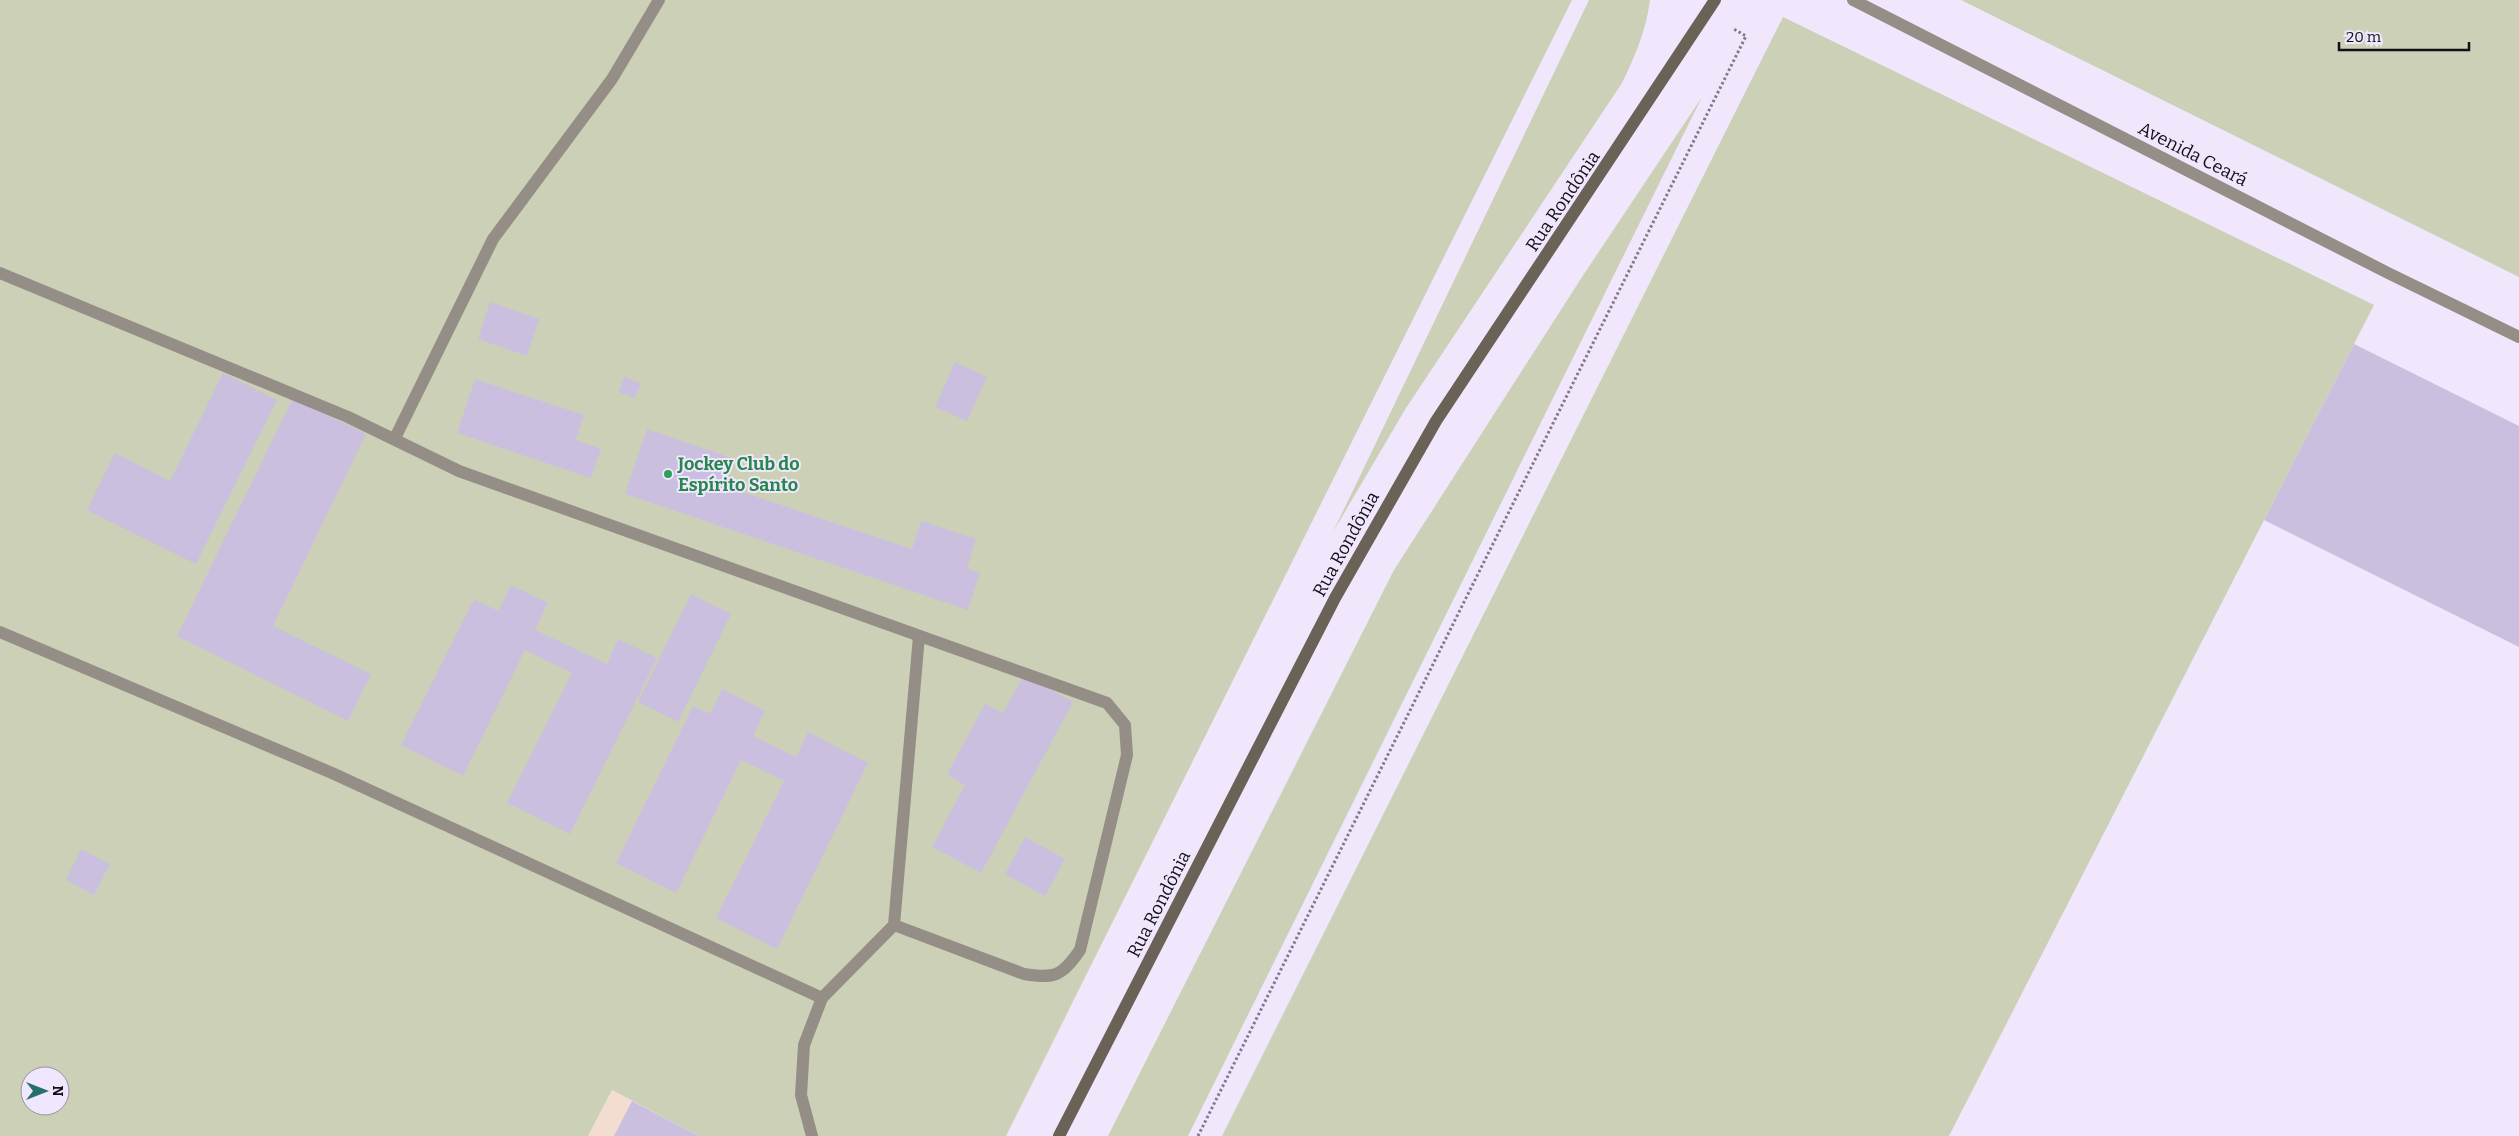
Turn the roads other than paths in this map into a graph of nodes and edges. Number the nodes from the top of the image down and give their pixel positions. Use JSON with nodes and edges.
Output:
{"nodes":[{"id":1,"x":659,"y":0,"type":"edge"},
{"id":2,"x":1715,"y":0,"type":"edge"},
{"id":3,"x":1853,"y":0,"type":"edge"},
{"id":4,"x":0,"y":273,"type":"edge"},
{"id":5,"x":2519,"y":337,"type":"edge"},
{"id":6,"x":394,"y":438,"type":"junction"},
{"id":7,"x":0,"y":632,"type":"edge"},
{"id":8,"x":919,"y":636,"type":"junction"},
{"id":9,"x":894,"y":926,"type":"junction"},
{"id":10,"x":822,"y":998,"type":"junction"},
{"id":11,"x":812,"y":1136,"type":"edge"},
{"id":12,"x":1059,"y":1136,"type":"edge"}],
"edges":[{"from":1,"to":6,"type":"street"},
{"from":2,"to":12,"type":"street","name":"Rua Rondônia"},
{"from":3,"to":5,"type":"street","name":"Avenida Ceará"},
{"from":4,"to":6,"type":"street"},
{"from":6,"to":8,"type":"street"},
{"from":7,"to":10,"type":"street"},
{"from":8,"to":9,"type":"street"},
{"from":8,"to":9,"type":"street"},
{"from":9,"to":10,"type":"street"},
{"from":10,"to":11,"type":"street"}]}
